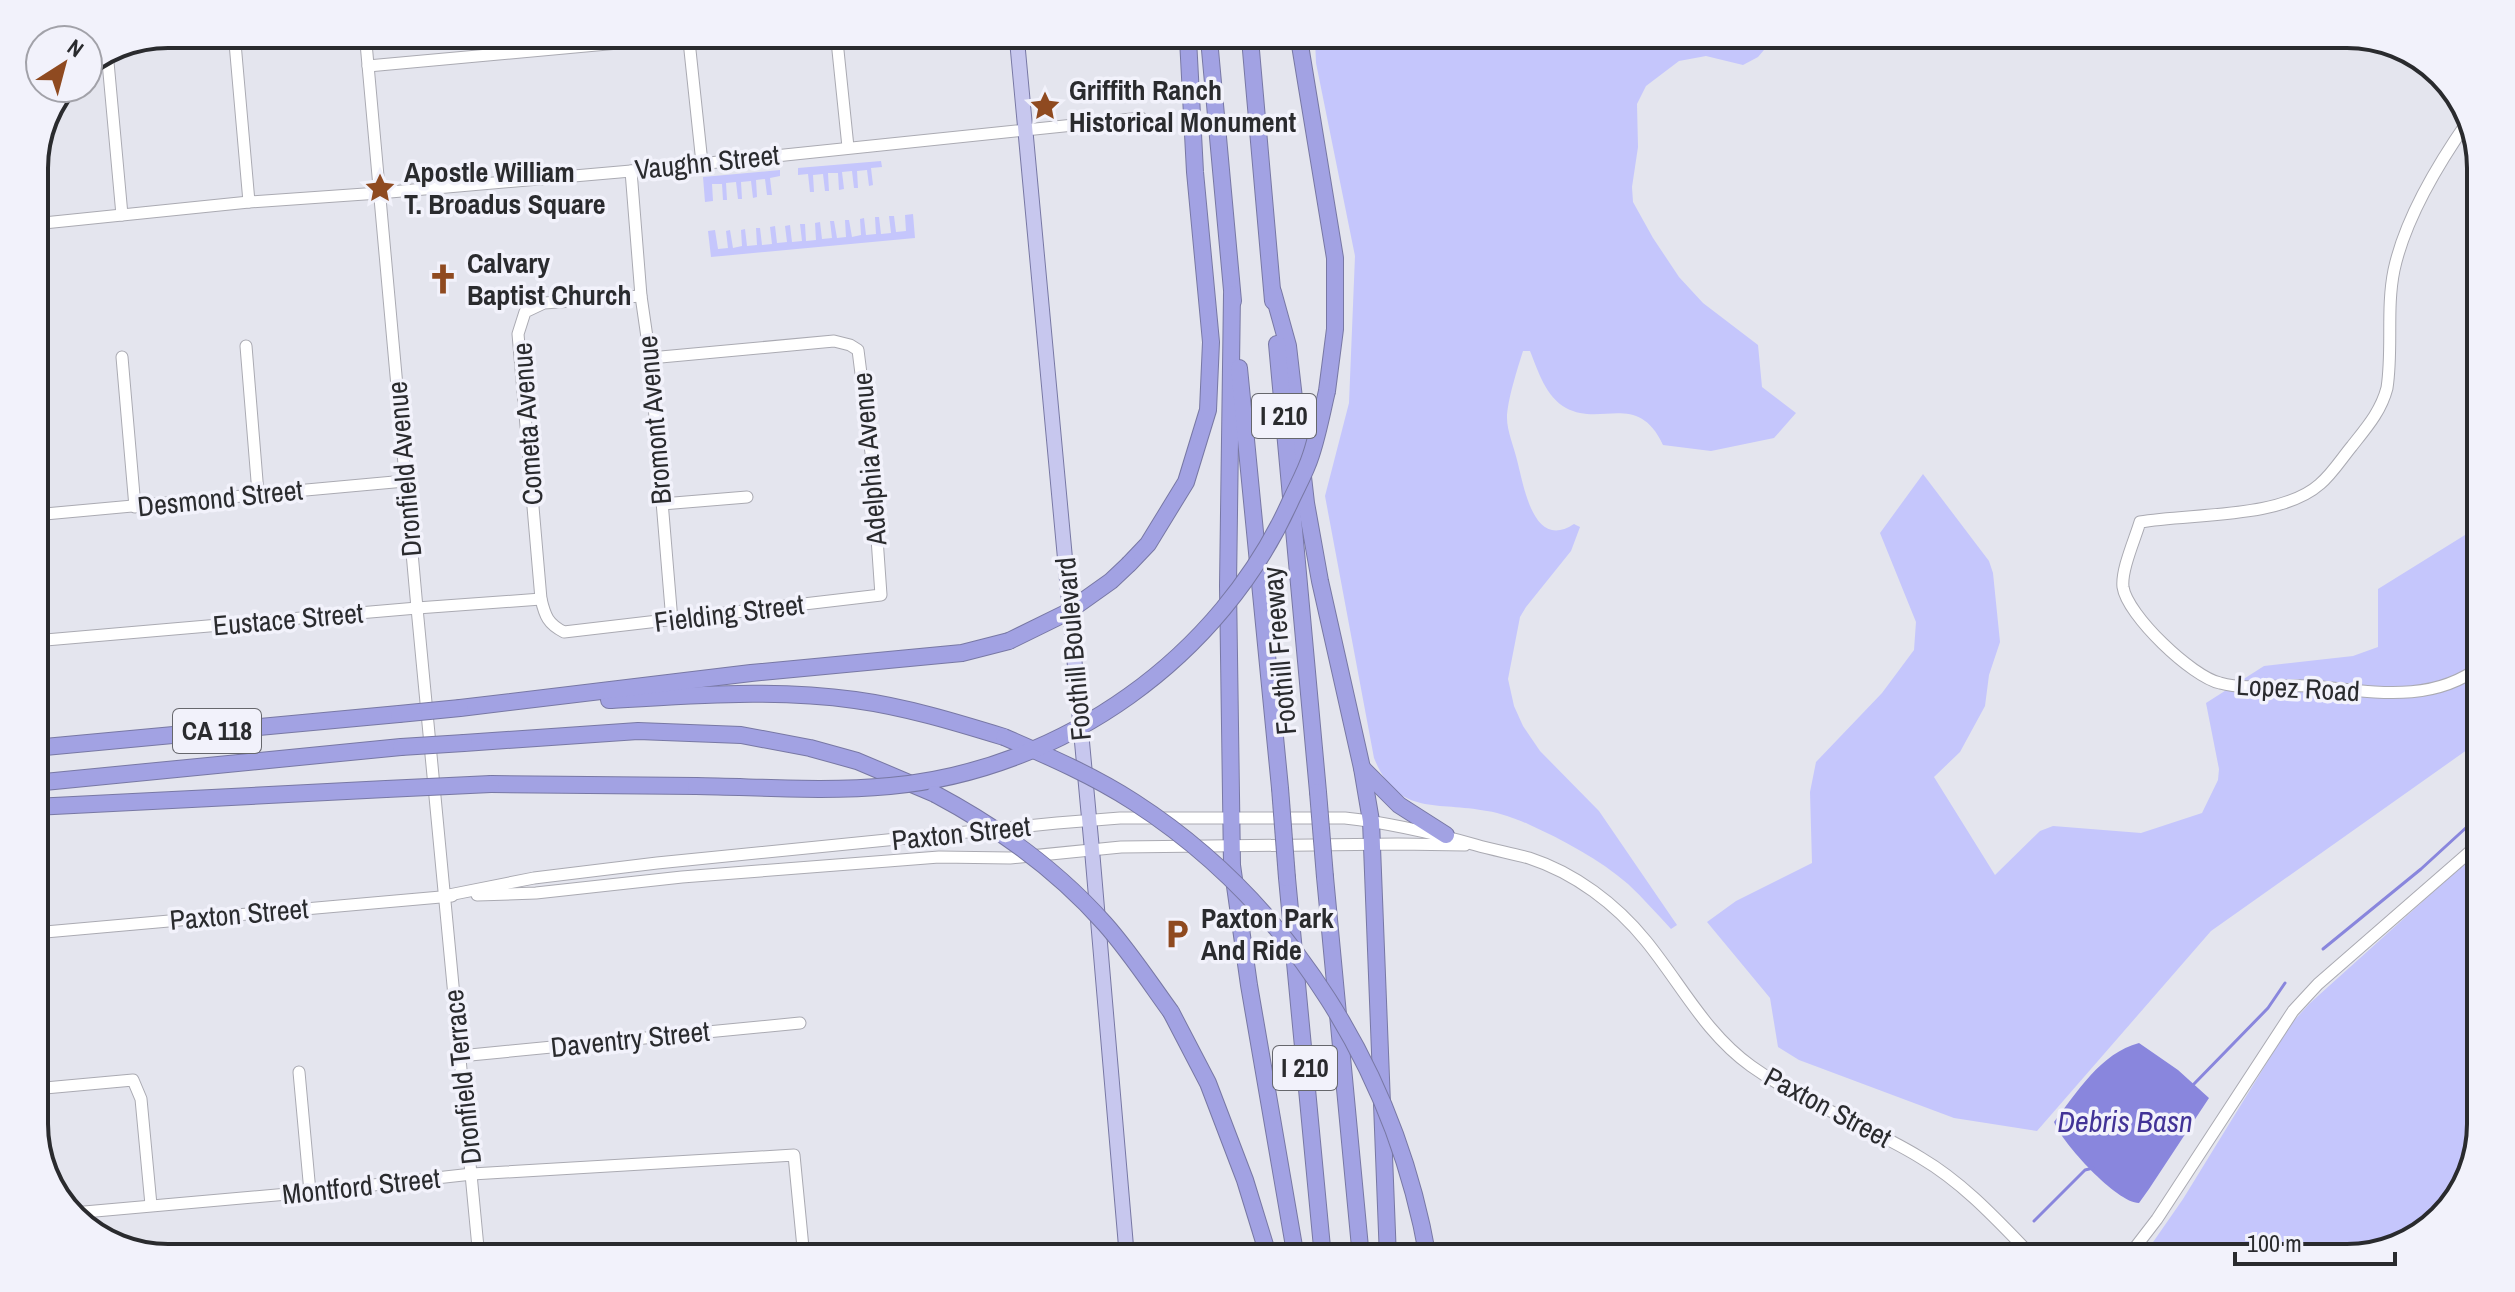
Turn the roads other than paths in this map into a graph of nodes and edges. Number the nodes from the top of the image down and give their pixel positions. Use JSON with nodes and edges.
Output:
{"nodes":[{"id":1,"x":235,"y":48,"type":"edge"},
{"id":2,"x":366,"y":48,"type":"edge"},
{"id":3,"x":564,"y":48,"type":"edge"},
{"id":4,"x":690,"y":48,"type":"edge"},
{"id":5,"x":838,"y":48,"type":"edge"},
{"id":6,"x":1018,"y":48,"type":"edge"},
{"id":7,"x":1188,"y":48,"type":"edge"},
{"id":8,"x":1210,"y":48,"type":"edge"},
{"id":9,"x":1251,"y":48,"type":"edge"},
{"id":10,"x":1300,"y":48,"type":"edge"},
{"id":11,"x":108,"y":64,"type":"edge"},
{"id":12,"x":368,"y":66,"type":"junction"},
{"id":13,"x":1141,"y":118,"type":"dead end"},
{"id":14,"x":1025,"y":130,"type":"junction"},
{"id":15,"x":2461,"y":130,"type":"edge"},
{"id":16,"x":848,"y":147,"type":"junction"},
{"id":17,"x":702,"y":163,"type":"junction"},
{"id":18,"x":631,"y":171,"type":"junction"},
{"id":19,"x":379,"y":193,"type":"junction"},
{"id":20,"x":249,"y":202,"type":"junction"},
{"id":21,"x":122,"y":215,"type":"junction"},
{"id":22,"x":48,"y":223,"type":"edge"},
{"id":23,"x":1273,"y":292,"type":"junction"},
{"id":24,"x":1232,"y":294,"type":"junction"},
{"id":25,"x":641,"y":296,"type":"junction"},
{"id":26,"x":246,"y":346,"type":"dead end"},
{"id":27,"x":122,"y":357,"type":"dead end"},
{"id":28,"x":650,"y":358,"type":"junction"},
{"id":29,"x":405,"y":481,"type":"junction"},
{"id":30,"x":258,"y":493,"type":"junction"},
{"id":31,"x":747,"y":497,"type":"dead end"},
{"id":32,"x":662,"y":504,"type":"junction"},
{"id":33,"x":135,"y":507,"type":"junction"},
{"id":34,"x":48,"y":514,"type":"edge"},
{"id":35,"x":881,"y":595,"type":"joint"},
{"id":36,"x":541,"y":599,"type":"junction"},
{"id":37,"x":417,"y":608,"type":"junction"},
{"id":38,"x":672,"y":621,"type":"junction"},
{"id":39,"x":577,"y":631,"type":"joint"},
{"id":40,"x":48,"y":640,"type":"edge"},
{"id":41,"x":2467,"y":674,"type":"edge"},
{"id":42,"x":460,"y":708,"type":"junction"},
{"id":43,"x":48,"y":747,"type":"edge"},
{"id":44,"x":1362,"y":768,"type":"junction"},
{"id":45,"x":48,"y":782,"type":"edge"},
{"id":46,"x":48,"y":806,"type":"edge"},
{"id":47,"x":1230,"y":818,"type":"junction"},
{"id":48,"x":1089,"y":821,"type":"junction"},
{"id":49,"x":1371,"y":821,"type":"junction"},
{"id":50,"x":1446,"y":835,"type":"junction"},
{"id":51,"x":1370,"y":844,"type":"junction"},
{"id":52,"x":1478,"y":846,"type":"junction"},
{"id":53,"x":1232,"y":847,"type":"junction"},
{"id":54,"x":1092,"y":850,"type":"junction"},
{"id":55,"x":2467,"y":854,"type":"edge"},
{"id":56,"x":444,"y":896,"type":"junction"},
{"id":57,"x":48,"y":932,"type":"edge"},
{"id":58,"x":800,"y":1023,"type":"dead end"},
{"id":59,"x":460,"y":1056,"type":"junction"},
{"id":60,"x":299,"y":1072,"type":"dead end"},
{"id":61,"x":48,"y":1088,"type":"edge"},
{"id":62,"x":472,"y":1174,"type":"junction"},
{"id":63,"x":310,"y":1192,"type":"junction"},
{"id":64,"x":151,"y":1205,"type":"junction"},
{"id":65,"x":87,"y":1212,"type":"edge"},
{"id":66,"x":478,"y":1244,"type":"edge"},
{"id":67,"x":803,"y":1244,"type":"edge"},
{"id":68,"x":1126,"y":1244,"type":"edge"},
{"id":69,"x":1265,"y":1244,"type":"edge"},
{"id":70,"x":1294,"y":1244,"type":"edge"},
{"id":71,"x":1322,"y":1244,"type":"edge"},
{"id":72,"x":1360,"y":1244,"type":"edge"},
{"id":73,"x":1387,"y":1244,"type":"edge"},
{"id":74,"x":1426,"y":1244,"type":"edge"},
{"id":75,"x":2020,"y":1244,"type":"edge"},
{"id":76,"x":2138,"y":1244,"type":"edge"}],
"edges":[{"from":1,"to":20,"type":"street"},
{"from":2,"to":12,"type":"street","name":"Dronfield Avenue"},
{"from":3,"to":12,"type":"street"},
{"from":4,"to":17,"type":"street"},
{"from":5,"to":16,"type":"street"},
{"from":6,"to":14,"type":"main road","name":"Foothill Boulevard"},
{"from":7,"to":42,"type":"highway","bridge":true},
{"from":8,"to":24,"type":"highway","name":"Foothill Freeway","number":"I 210"},
{"from":9,"to":23,"type":"highway","name":"Foothill Freeway","number":"I 210"},
{"from":10,"to":46,"type":"highway","bridge":true},
{"from":11,"to":21,"type":"street"},
{"from":12,"to":19,"type":"street","name":"Dronfield Avenue"},
{"from":13,"to":14,"type":"street","name":"Vaughn Street"},
{"from":14,"to":16,"type":"street","name":"Vaughn Street"},
{"from":14,"to":48,"type":"main road","name":"Foothill Boulevard"},
{"from":15,"to":41,"type":"street","name":"Lopez Road"},
{"from":16,"to":17,"type":"street","name":"Vaughn Street"},
{"from":17,"to":18,"type":"street","name":"Vaughn Street"},
{"from":18,"to":19,"type":"street","name":"Vaughn Street"},
{"from":18,"to":25,"type":"street","name":"Bromont Avenue"},
{"from":19,"to":20,"type":"street","name":"Vaughn Street"},
{"from":19,"to":29,"type":"street","name":"Dronfield Avenue"},
{"from":20,"to":21,"type":"street","name":"Vaughn Street"},
{"from":21,"to":22,"type":"street","name":"Vaughn Street"},
{"from":23,"to":44,"type":"highway"},
{"from":23,"to":72,"type":"highway","name":"Foothill Freeway","number":"I 210","bridge":true},
{"from":24,"to":47,"type":"highway"},
{"from":24,"to":71,"type":"highway","name":"Foothill Freeway","number":"I 210","bridge":true},
{"from":25,"to":28,"type":"street","name":"Bromont Avenue"},
{"from":25,"to":36,"type":"street","name":"Cometa Avenue"},
{"from":26,"to":30,"type":"street"},
{"from":27,"to":33,"type":"street"},
{"from":28,"to":32,"type":"street","name":"Bromont Avenue"},
{"from":28,"to":35,"type":"street","name":"Adelphia Avenue"},
{"from":29,"to":30,"type":"street","name":"Desmond Street"},
{"from":29,"to":37,"type":"street","name":"Dronfield Avenue"},
{"from":30,"to":33,"type":"street","name":"Desmond Street"},
{"from":31,"to":32,"type":"street"},
{"from":32,"to":38,"type":"street","name":"Bromont Avenue"},
{"from":33,"to":34,"type":"street","name":"Desmond Street"},
{"from":35,"to":38,"type":"street","name":"Fielding Street"},
{"from":36,"to":37,"type":"street","name":"Eustace Street"},
{"from":36,"to":39,"type":"street","name":"Cometa Avenue"},
{"from":37,"to":40,"type":"street","name":"Eustace Street"},
{"from":37,"to":56,"type":"street","name":"Dronfield Avenue"},
{"from":38,"to":39,"type":"street","name":"Fielding Street"},
{"from":42,"to":43,"type":"highway","number":"CA 118","bridge":true},
{"from":42,"to":74,"type":"highway","bridge":true},
{"from":44,"to":49,"type":"highway"},
{"from":44,"to":50,"type":"highway"},
{"from":45,"to":69,"type":"highway","bridge":true},
{"from":47,"to":48,"type":"street","name":"Paxton Street"},
{"from":47,"to":49,"type":"street","name":"Paxton Street"},
{"from":47,"to":53,"type":"highway"},
{"from":48,"to":54,"type":"main road","name":"Foothill Boulevard"},
{"from":48,"to":56,"type":"street","name":"Paxton Street"},
{"from":49,"to":50,"type":"street","name":"Paxton Street"},
{"from":49,"to":51,"type":"highway"},
{"from":50,"to":52,"type":"street","name":"Paxton Street"},
{"from":51,"to":52,"type":"street","name":"Paxton Street"},
{"from":51,"to":53,"type":"street","name":"Paxton Street"},
{"from":51,"to":73,"type":"highway"},
{"from":52,"to":75,"type":"street","name":"Paxton Street"},
{"from":53,"to":54,"type":"street","name":"Paxton Street"},
{"from":53,"to":70,"type":"highway"},
{"from":54,"to":56,"type":"street","name":"Paxton Street"},
{"from":54,"to":68,"type":"main road","name":"Foothill Boulevard"},
{"from":55,"to":76,"type":"street"},
{"from":56,"to":57,"type":"street","name":"Paxton Street"},
{"from":56,"to":59,"type":"street","name":"Dronfield Terrace"},
{"from":58,"to":59,"type":"street","name":"Daventry Street"},
{"from":59,"to":62,"type":"street","name":"Dronfield Terrace"},
{"from":60,"to":63,"type":"street"},
{"from":61,"to":64,"type":"street"},
{"from":62,"to":63,"type":"street","name":"Montford Street"},
{"from":62,"to":66,"type":"street","name":"Dronfield Terrace"},
{"from":62,"to":67,"type":"street","name":"Montford Street"},
{"from":63,"to":64,"type":"street","name":"Montford Street"},
{"from":64,"to":65,"type":"street","name":"Montford Street"}]}
